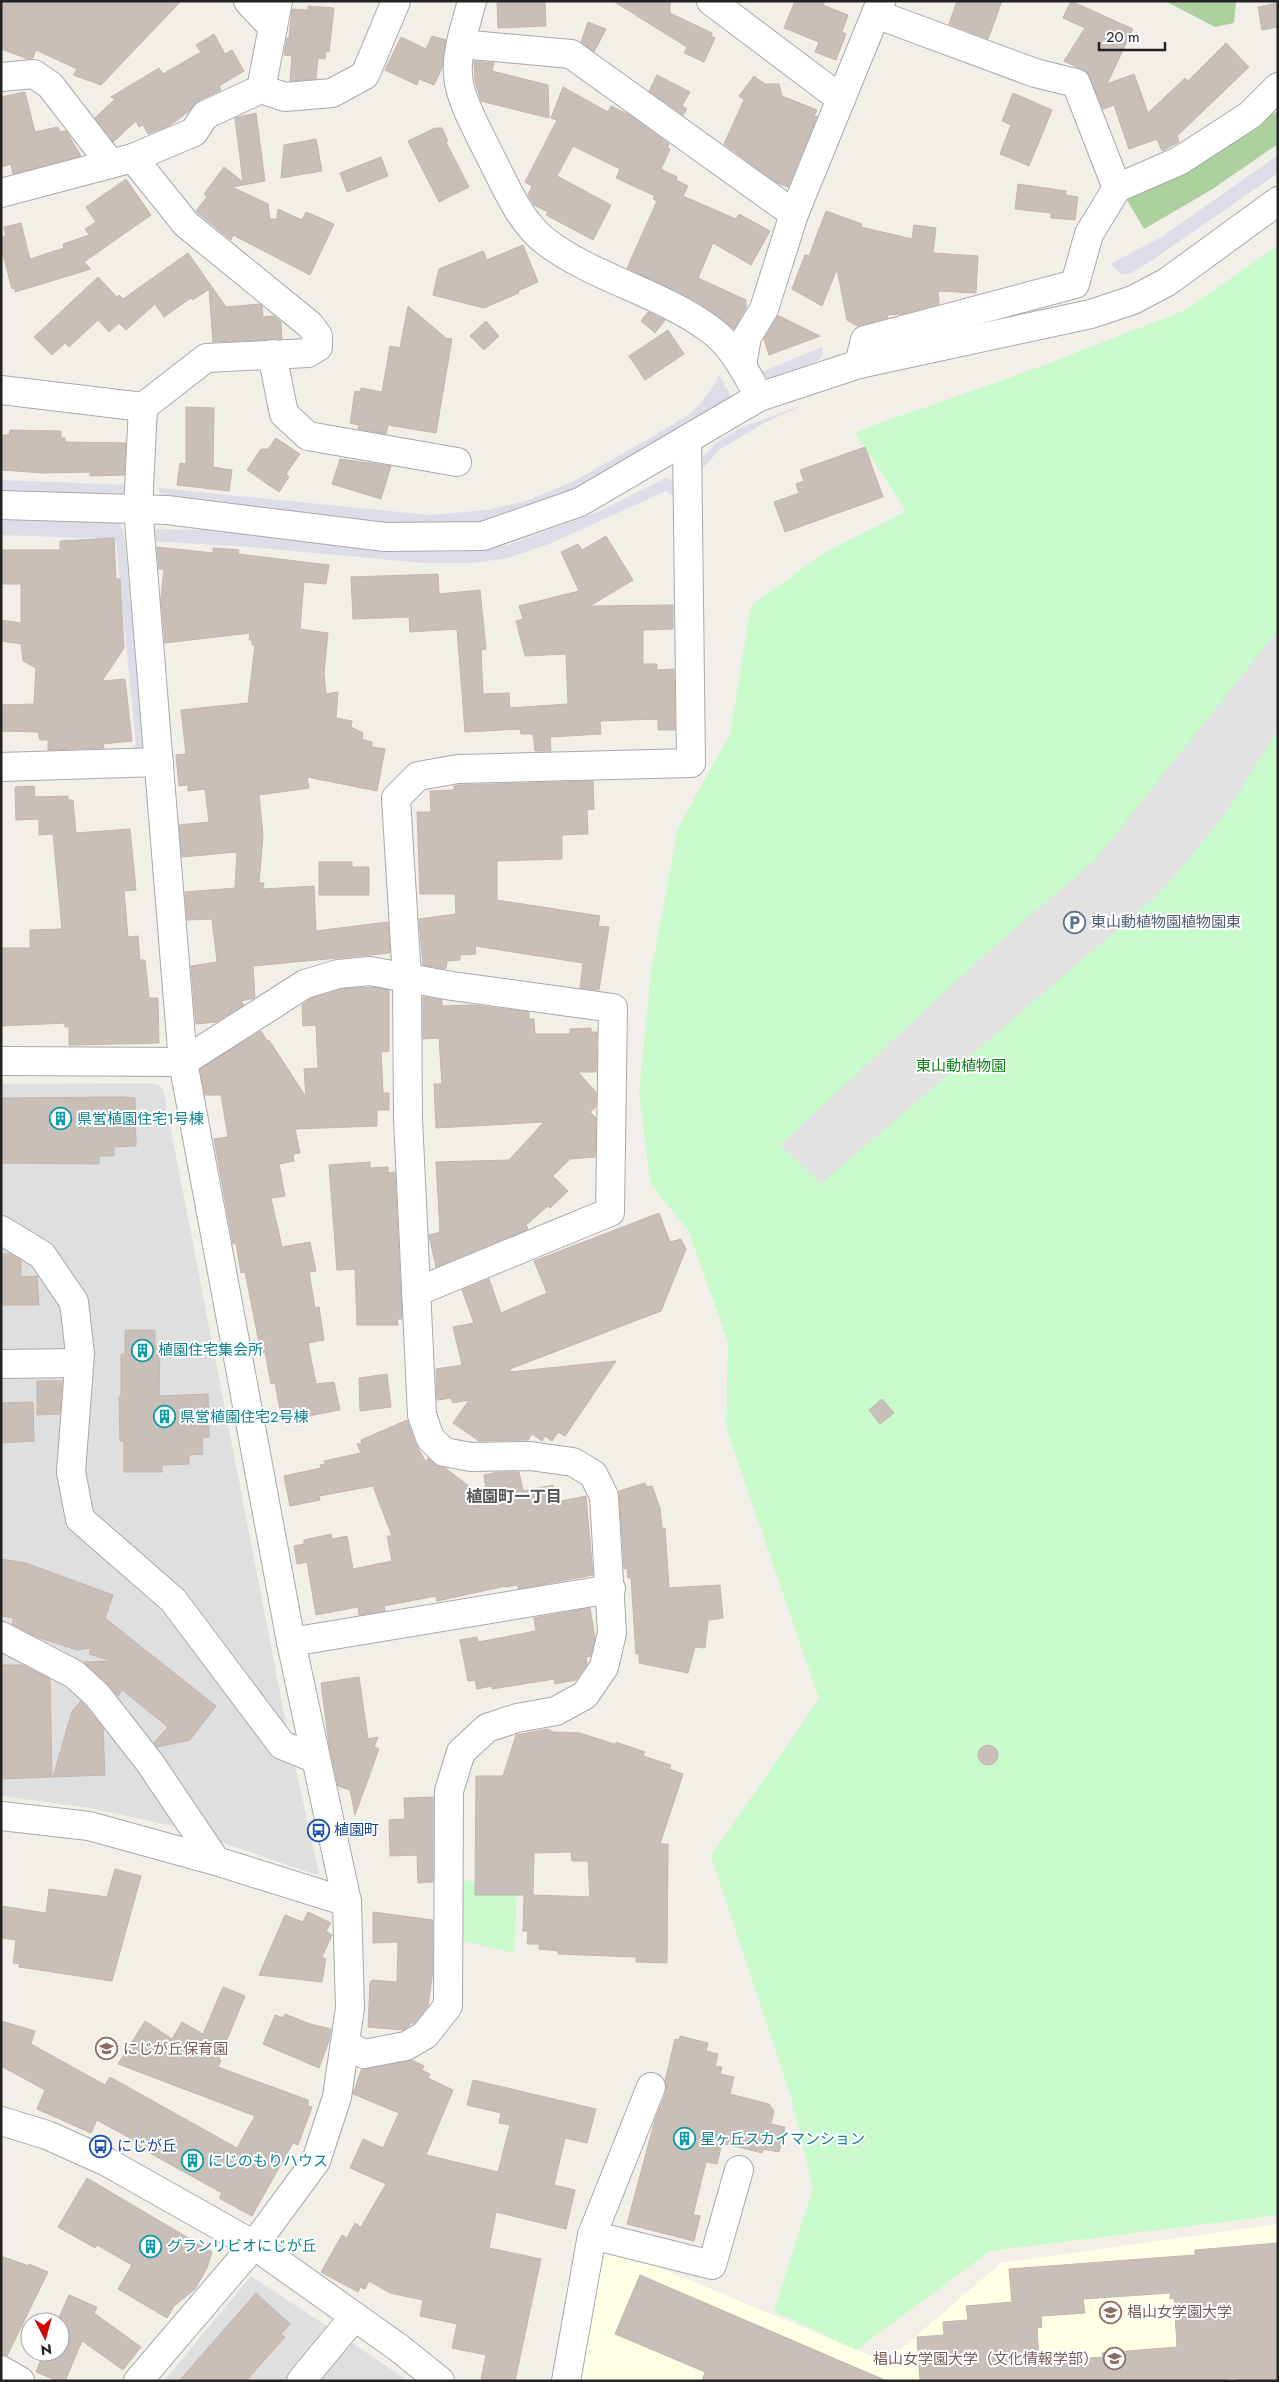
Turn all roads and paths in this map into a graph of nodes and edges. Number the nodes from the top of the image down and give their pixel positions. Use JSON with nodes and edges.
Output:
{"nodes":[{"id":1,"x":248,"y":1,"type":"edge"},
{"id":2,"x":278,"y":1,"type":"edge"},
{"id":3,"x":396,"y":1,"type":"edge"},
{"id":4,"x":472,"y":1,"type":"edge"},
{"id":5,"x":711,"y":1,"type":"edge"},
{"id":6,"x":879,"y":8,"type":"edge"},
{"id":7,"x":273,"y":28,"type":"junction"},
{"id":8,"x":461,"y":44,"type":"junction"},
{"id":9,"x":1,"y":77,"type":"edge"},
{"id":10,"x":1278,"y":87,"type":"edge"},
{"id":11,"x":261,"y":89,"type":"junction"},
{"id":12,"x":841,"y":99,"type":"junction"},
{"id":13,"x":122,"y":161,"type":"junction"},
{"id":14,"x":1117,"y":188,"type":"junction"},
{"id":15,"x":1,"y":194,"type":"edge"},
{"id":16,"x":1278,"y":201,"type":"edge"},
{"id":17,"x":794,"y":214,"type":"junction"},
{"id":18,"x":272,"y":354,"type":"junction"},
{"id":19,"x":859,"y":364,"type":"junction"},
{"id":20,"x":742,"y":365,"type":"junction"},
{"id":21,"x":1,"y":390,"type":"edge"},
{"id":22,"x":759,"y":397,"type":"junction"},
{"id":23,"x":143,"y":407,"type":"junction"},
{"id":24,"x":687,"y":439,"type":"junction"},
{"id":25,"x":457,"y":462,"type":"dead end"},
{"id":26,"x":1,"y":505,"type":"edge"},
{"id":27,"x":138,"y":508,"type":"junction"},
{"id":28,"x":159,"y":762,"type":"junction"},
{"id":29,"x":1,"y":767,"type":"edge"},
{"id":30,"x":407,"y":978,"type":"junction"},
{"id":31,"x":1,"y":1061,"type":"edge"},
{"id":32,"x":183,"y":1062,"type":"junction"},
{"id":33,"x":1,"y":1230,"type":"edge"},
{"id":34,"x":416,"y":1292,"type":"junction"},
{"id":35,"x":79,"y":1363,"type":"junction"},
{"id":36,"x":1,"y":1364,"type":"edge"},
{"id":37,"x":611,"y":1589,"type":"junction"},
{"id":38,"x":1,"y":1636,"type":"edge"},
{"id":39,"x":290,"y":1642,"type":"junction"},
{"id":40,"x":314,"y":1758,"type":"junction"},
{"id":41,"x":1,"y":1816,"type":"edge"},
{"id":42,"x":216,"y":1861,"type":"junction"},
{"id":43,"x":347,"y":1902,"type":"junction"},
{"id":44,"x":345,"y":2044,"type":"junction"},
{"id":45,"x":650,"y":2087,"type":"dead end"},
{"id":46,"x":1,"y":2121,"type":"edge"},
{"id":47,"x":739,"y":2170,"type":"dead end"},
{"id":48,"x":592,"y":2235,"type":"junction"},
{"id":49,"x":254,"y":2245,"type":"junction"},
{"id":50,"x":354,"y":2317,"type":"junction"},
{"id":51,"x":1,"y":2370,"type":"edge"},
{"id":52,"x":20,"y":2381,"type":"edge"},
{"id":53,"x":138,"y":2381,"type":"edge"},
{"id":54,"x":301,"y":2381,"type":"edge"},
{"id":55,"x":440,"y":2381,"type":"edge"},
{"id":56,"x":566,"y":2381,"type":"edge"}],
"edges":[{"from":1,"to":7,"type":"street"},
{"from":2,"to":7,"type":"street"},
{"from":3,"to":11,"type":"street"},
{"from":4,"to":8,"type":"street"},
{"from":5,"to":12,"type":"street"},
{"from":6,"to":12,"type":"street"},
{"from":6,"to":14,"type":"street"},
{"from":7,"to":11,"type":"street"},
{"from":8,"to":17,"type":"street"},
{"from":8,"to":20,"type":"street"},
{"from":9,"to":13,"type":"street"},
{"from":10,"to":14,"type":"street"},
{"from":11,"to":13,"type":"street"},
{"from":12,"to":17,"type":"street"},
{"from":13,"to":15,"type":"street"},
{"from":13,"to":18,"type":"street"},
{"from":14,"to":19,"type":"street"},
{"from":16,"to":19,"type":"street"},
{"from":17,"to":20,"type":"street"},
{"from":18,"to":23,"type":"street"},
{"from":18,"to":25,"type":"street"},
{"from":19,"to":22,"type":"street"},
{"from":20,"to":22,"type":"street"},
{"from":21,"to":23,"type":"street"},
{"from":22,"to":24,"type":"street"},
{"from":23,"to":27,"type":"street"},
{"from":24,"to":27,"type":"street"},
{"from":24,"to":30,"type":"street"},
{"from":26,"to":27,"type":"street"},
{"from":27,"to":28,"type":"street"},
{"from":28,"to":29,"type":"street"},
{"from":28,"to":32,"type":"street"},
{"from":30,"to":32,"type":"street"},
{"from":30,"to":34,"type":"street"},
{"from":30,"to":34,"type":"street"},
{"from":31,"to":32,"type":"street"},
{"from":32,"to":39,"type":"street"},
{"from":33,"to":35,"type":"street"},
{"from":34,"to":37,"type":"street"},
{"from":35,"to":36,"type":"street"},
{"from":35,"to":40,"type":"street"},
{"from":37,"to":39,"type":"street"},
{"from":37,"to":44,"type":"street"},
{"from":38,"to":42,"type":"street"},
{"from":39,"to":40,"type":"street"},
{"from":40,"to":43,"type":"street"},
{"from":41,"to":42,"type":"street"},
{"from":42,"to":43,"type":"street"},
{"from":43,"to":44,"type":"street"},
{"from":44,"to":49,"type":"street"},
{"from":45,"to":48,"type":"street"},
{"from":46,"to":49,"type":"street"},
{"from":47,"to":48,"type":"street"},
{"from":48,"to":56,"type":"street"},
{"from":49,"to":50,"type":"street"},
{"from":49,"to":53,"type":"street"},
{"from":50,"to":54,"type":"street"},
{"from":50,"to":55,"type":"street"},
{"from":51,"to":52,"type":"street"}]}
